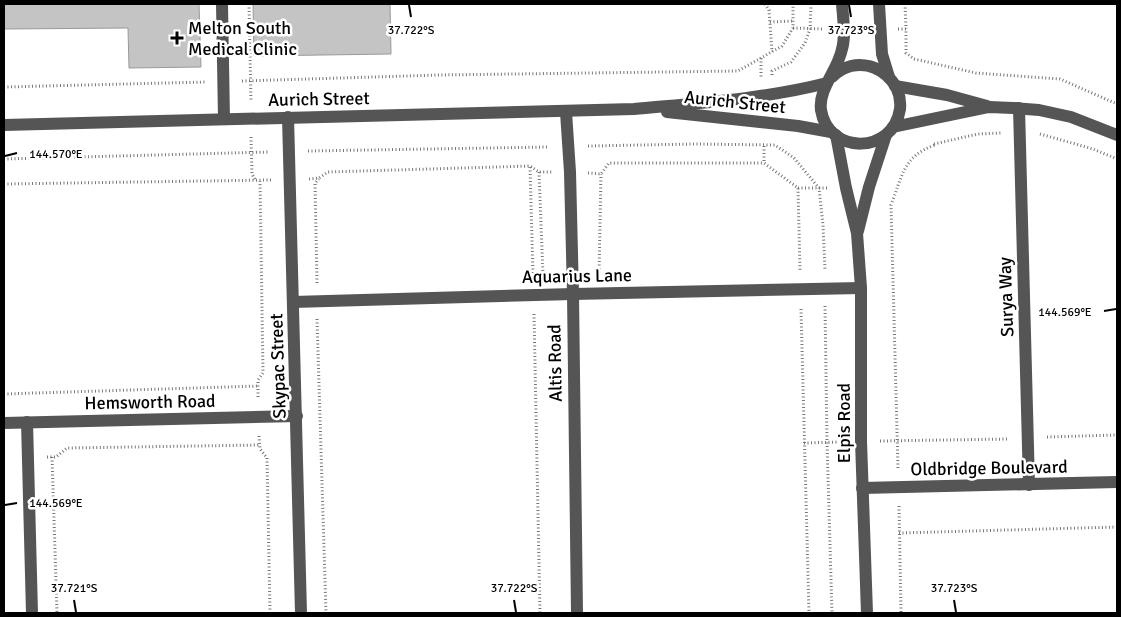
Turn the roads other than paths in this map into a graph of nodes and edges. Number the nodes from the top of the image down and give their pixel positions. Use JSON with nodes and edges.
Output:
{"nodes":[{"id":1,"x":222,"y":4,"type":"edge"},
{"id":2,"x":842,"y":4,"type":"edge"},
{"id":3,"x":879,"y":4,"type":"edge"},
{"id":4,"x":829,"y":80,"type":"junction"},
{"id":5,"x":892,"y":81,"type":"junction"},
{"id":6,"x":990,"y":107,"type":"junction"},
{"id":7,"x":1019,"y":108,"type":"junction"},
{"id":8,"x":634,"y":109,"type":"junction"},
{"id":9,"x":566,"y":112,"type":"junction"},
{"id":10,"x":288,"y":117,"type":"junction"},
{"id":11,"x":224,"y":119,"type":"junction"},
{"id":12,"x":4,"y":124,"type":"edge"},
{"id":13,"x":890,"y":131,"type":"junction"},
{"id":14,"x":834,"y":133,"type":"junction"},
{"id":15,"x":1117,"y":135,"type":"edge"},
{"id":16,"x":857,"y":233,"type":"junction"},
{"id":17,"x":861,"y":288,"type":"junction"},
{"id":18,"x":573,"y":294,"type":"junction"},
{"id":19,"x":293,"y":302,"type":"junction"},
{"id":20,"x":297,"y":416,"type":"junction"},
{"id":21,"x":27,"y":422,"type":"junction"},
{"id":22,"x":4,"y":423,"type":"edge"},
{"id":23,"x":1117,"y":482,"type":"edge"},
{"id":24,"x":1029,"y":485,"type":"junction"},
{"id":25,"x":862,"y":488,"type":"junction"},
{"id":26,"x":32,"y":613,"type":"edge"},
{"id":27,"x":302,"y":613,"type":"edge"},
{"id":28,"x":576,"y":613,"type":"edge"},
{"id":29,"x":867,"y":613,"type":"edge"}],
"edges":[{"from":1,"to":11,"type":"street"},
{"from":2,"to":4,"type":"street"},
{"from":3,"to":5,"type":"street"},
{"from":4,"to":5,"type":"street"},
{"from":4,"to":8,"type":"street","name":"Aurich Street"},
{"from":4,"to":14,"type":"street"},
{"from":5,"to":6,"type":"street"},
{"from":5,"to":13,"type":"street"},
{"from":6,"to":7,"type":"street"},
{"from":6,"to":13,"type":"street"},
{"from":7,"to":15,"type":"street"},
{"from":7,"to":24,"type":"street","name":"Surya Way"},
{"from":8,"to":9,"type":"street","name":"Aurich Street"},
{"from":8,"to":14,"type":"street","name":"Aurich Street"},
{"from":9,"to":10,"type":"street","name":"Aurich Street"},
{"from":9,"to":18,"type":"street","name":"Altis Road"},
{"from":10,"to":11,"type":"street","name":"Aurich Street"},
{"from":10,"to":19,"type":"street","name":"Skypac Street"},
{"from":11,"to":12,"type":"street","name":"Aurich Street"},
{"from":13,"to":14,"type":"street"},
{"from":13,"to":16,"type":"street","name":"Elpis Road"},
{"from":14,"to":16,"type":"street","name":"Elpis Road"},
{"from":16,"to":17,"type":"street","name":"Elpis Road"},
{"from":17,"to":18,"type":"street","name":"Aquarius Lane"},
{"from":17,"to":25,"type":"street","name":"Elpis Road"},
{"from":18,"to":19,"type":"street","name":"Aquarius Lane"},
{"from":18,"to":28,"type":"street","name":"Altis Road"},
{"from":19,"to":20,"type":"street","name":"Skypac Street"},
{"from":20,"to":21,"type":"street","name":"Hemsworth Road"},
{"from":20,"to":27,"type":"street","name":"Skypac Street"},
{"from":21,"to":22,"type":"street","name":"Hemsworth Road"},
{"from":21,"to":26,"type":"street"},
{"from":23,"to":24,"type":"street","name":"Oldbridge Boulevard"},
{"from":24,"to":25,"type":"street","name":"Oldbridge Boulevard"},
{"from":25,"to":29,"type":"street","name":"Elpis Road"}]}
